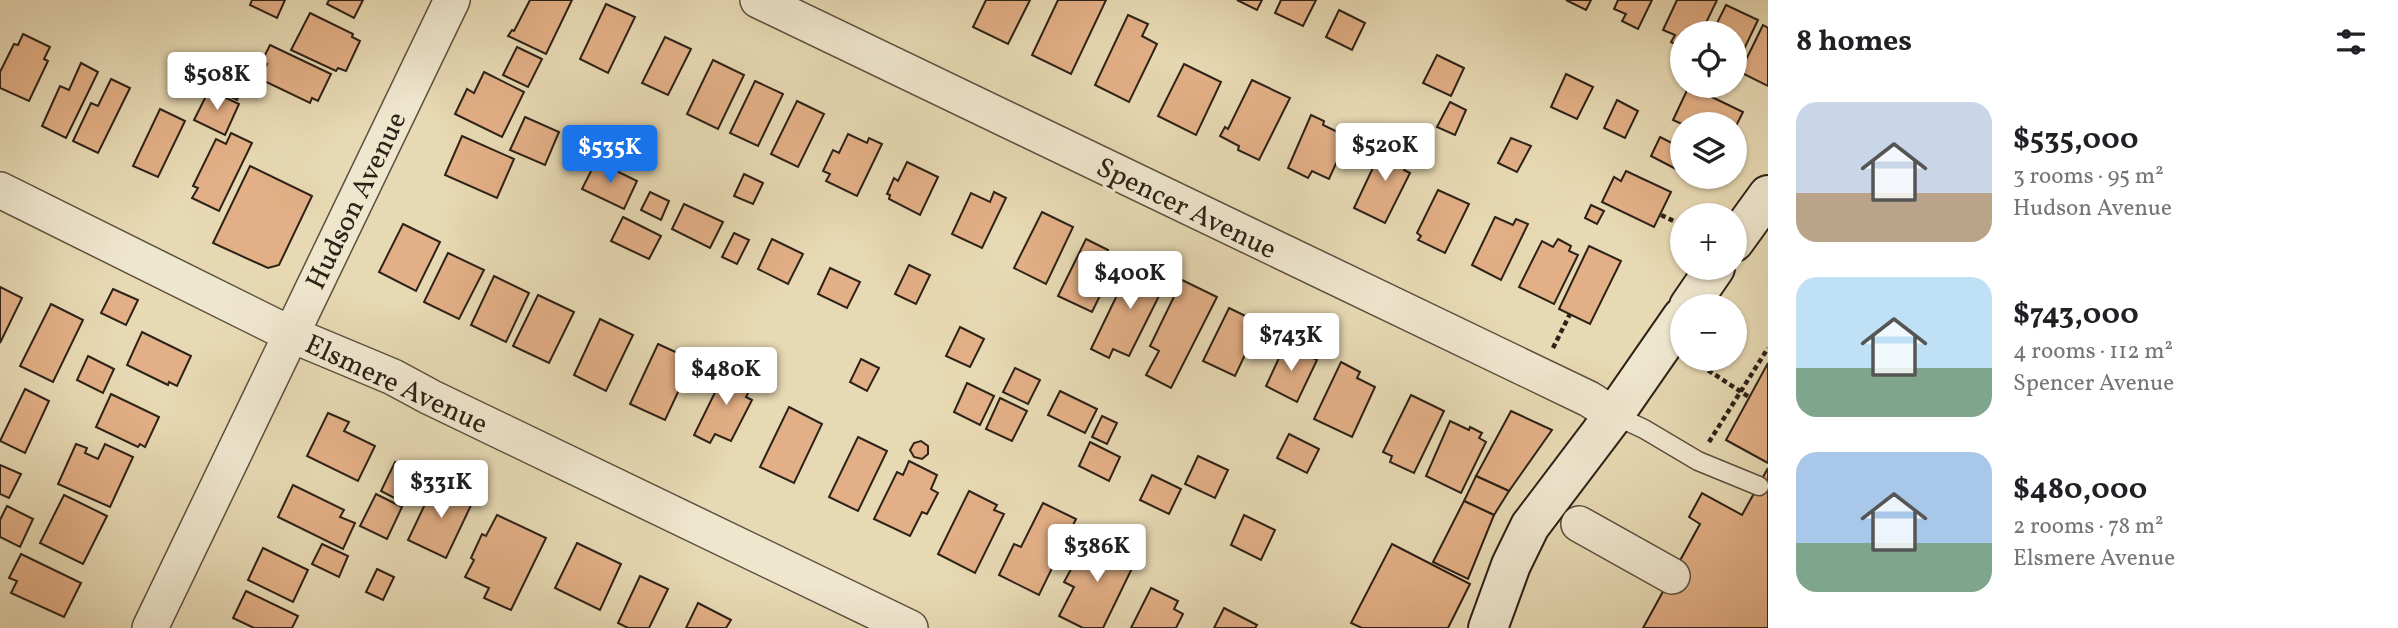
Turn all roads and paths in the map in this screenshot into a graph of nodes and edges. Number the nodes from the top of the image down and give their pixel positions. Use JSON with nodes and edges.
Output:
{"nodes":[{"id":1,"x":452,"y":0,"type":"edge"},
{"id":2,"x":758,"y":0,"type":"edge"},
{"id":3,"x":0,"y":191,"type":"edge"},
{"id":4,"x":1661,"y":215,"type":"dead end"},
{"id":5,"x":1670,"y":219,"type":"edge"},
{"id":6,"x":1570,"y":314,"type":"dead end"},
{"id":7,"x":290,"y":334,"type":"junction"},
{"id":8,"x":1670,"y":334,"type":"edge"},
{"id":9,"x":1768,"y":348,"type":"edge"},
{"id":10,"x":1553,"y":350,"type":"dead end"},
{"id":11,"x":1710,"y":371,"type":"edge"},
{"id":12,"x":1740,"y":390,"type":"junction"},
{"id":13,"x":1749,"y":397,"type":"dead end"},
{"id":14,"x":1614,"y":415,"type":"junction"},
{"id":15,"x":1699,"y":461,"type":"junction"},
{"id":16,"x":1759,"y":486,"type":"dead end"},
{"id":17,"x":1578,"y":524,"type":"dead end"},
{"id":18,"x":1672,"y":576,"type":"dead end"},
{"id":19,"x":1494,"y":626,"type":"edge"},
{"id":20,"x":149,"y":628,"type":"edge"},
{"id":21,"x":910,"y":628,"type":"edge"}],
"edges":[{"from":1,"to":7,"type":"street","name":"Hudson Avenue"},
{"from":2,"to":14,"type":"street","name":"Spencer Avenue"},
{"from":3,"to":7,"type":"street","name":"Elsmere Avenue"},
{"from":4,"to":5,"type":"path"},
{"from":6,"to":10,"type":"path"},
{"from":7,"to":20,"type":"street","name":"Hudson Avenue"},
{"from":7,"to":21,"type":"street","name":"Elsmere Avenue"},
{"from":8,"to":14,"type":"street"},
{"from":9,"to":12,"type":"path"},
{"from":11,"to":12,"type":"path"},
{"from":12,"to":13,"type":"path"},
{"from":12,"to":15,"type":"path"},
{"from":14,"to":15,"type":"lane"},
{"from":14,"to":19,"type":"street"},
{"from":15,"to":16,"type":"lane"},
{"from":17,"to":18,"type":"street"}]}
